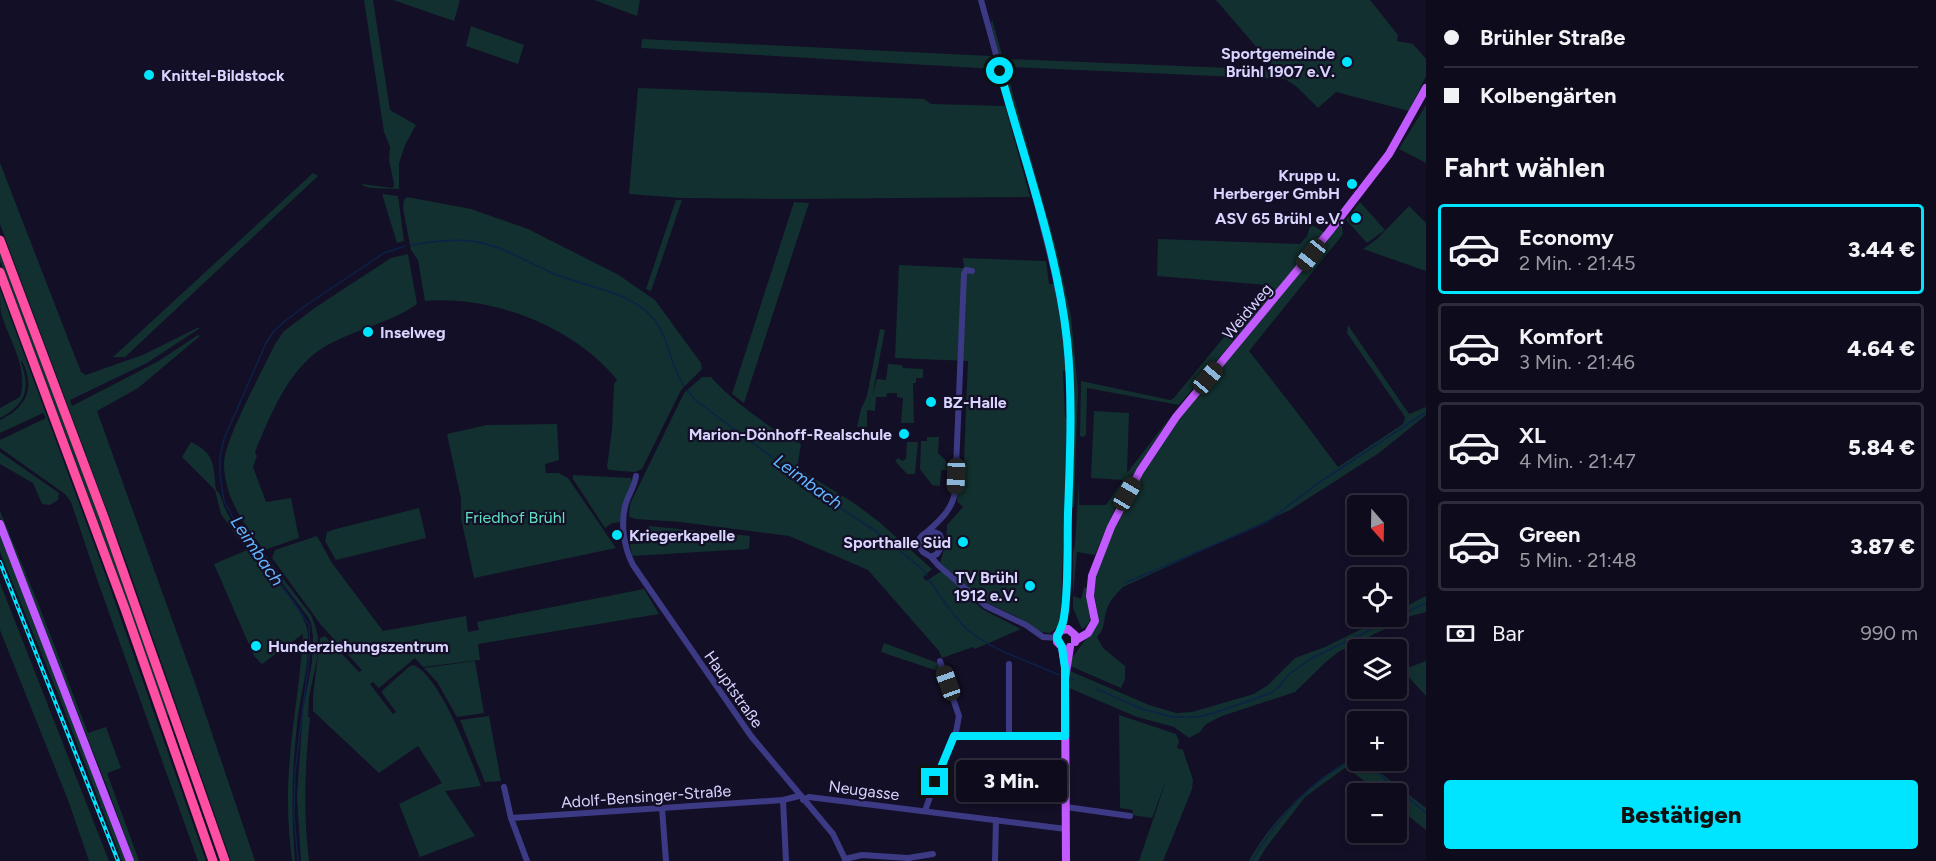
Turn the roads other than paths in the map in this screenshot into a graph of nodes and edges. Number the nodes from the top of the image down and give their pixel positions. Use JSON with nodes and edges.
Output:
{"nodes":[{"id":1,"x":981,"y":0,"type":"edge"},
{"id":2,"x":1426,"y":88,"type":"edge"},
{"id":3,"x":0,"y":240,"type":"edge"},
{"id":4,"x":968,"y":269,"type":"dead end"},
{"id":5,"x":0,"y":272,"type":"edge"},
{"id":6,"x":636,"y":476,"type":"dead end"},
{"id":7,"x":0,"y":524,"type":"edge"},
{"id":8,"x":927,"y":532,"type":"junction"},
{"id":9,"x":931,"y":556,"type":"junction"},
{"id":10,"x":1070,"y":633,"type":"junction"},
{"id":11,"x":1057,"y":638,"type":"junction"},
{"id":12,"x":1066,"y":647,"type":"junction"},
{"id":13,"x":940,"y":661,"type":"dead end"},
{"id":14,"x":1009,"y":664,"type":"dead end"},
{"id":15,"x":954,"y":736,"type":"junction"},
{"id":16,"x":1009,"y":736,"type":"junction"},
{"id":17,"x":1065,"y":736,"type":"junction"},
{"id":18,"x":504,"y":787,"type":"dead end"},
{"id":19,"x":801,"y":798,"type":"junction"},
{"id":20,"x":783,"y":800,"type":"junction"},
{"id":21,"x":1066,"y":807,"type":"junction"},
{"id":22,"x":662,"y":808,"type":"junction"},
{"id":23,"x":925,"y":811,"type":"junction"},
{"id":24,"x":1130,"y":816,"type":"dead end"},
{"id":25,"x":511,"y":818,"type":"junction"},
{"id":26,"x":996,"y":820,"type":"junction"},
{"id":27,"x":1066,"y":829,"type":"junction"},
{"id":28,"x":933,"y":854,"type":"dead end"},
{"id":29,"x":908,"y":859,"type":"edge"},
{"id":30,"x":845,"y":860,"type":"edge"},
{"id":31,"x":130,"y":861,"type":"edge"},
{"id":32,"x":213,"y":861,"type":"edge"},
{"id":33,"x":225,"y":861,"type":"edge"},
{"id":34,"x":527,"y":861,"type":"edge"},
{"id":35,"x":666,"y":861,"type":"edge"},
{"id":36,"x":786,"y":861,"type":"edge"},
{"id":37,"x":995,"y":861,"type":"edge"},
{"id":38,"x":1066,"y":861,"type":"edge"}],
"edges":[{"from":1,"to":10,"type":"street"},
{"from":2,"to":10,"type":"main road","name":"Weidweg"},
{"from":3,"to":33,"type":"highway"},
{"from":4,"to":8,"type":"street"},
{"from":5,"to":32,"type":"highway"},
{"from":6,"to":19,"type":"street","name":"Hauptstraße"},
{"from":7,"to":31,"type":"main road"},
{"from":8,"to":9,"type":"street"},
{"from":8,"to":9,"type":"street"},
{"from":9,"to":11,"type":"street"},
{"from":10,"to":11,"type":"main road"},
{"from":10,"to":12,"type":"main road"},
{"from":11,"to":12,"type":"main road"},
{"from":12,"to":17,"type":"main road"},
{"from":13,"to":15,"type":"street"},
{"from":14,"to":16,"type":"street"},
{"from":15,"to":16,"type":"street"},
{"from":15,"to":23,"type":"street"},
{"from":16,"to":17,"type":"street"},
{"from":17,"to":21,"type":"main road"},
{"from":18,"to":25,"type":"street"},
{"from":19,"to":20,"type":"street","name":"Neugasse"},
{"from":19,"to":23,"type":"street","name":"Neugasse"},
{"from":19,"to":30,"type":"street","name":"Hauptstraße"},
{"from":20,"to":22,"type":"street","name":"Adolf-Bensinger-Straße"},
{"from":20,"to":36,"type":"street"},
{"from":21,"to":24,"type":"street"},
{"from":21,"to":27,"type":"main road"},
{"from":22,"to":25,"type":"street","name":"Adolf-Bensinger-Straße"},
{"from":22,"to":35,"type":"street"},
{"from":23,"to":26,"type":"street","name":"Neugasse"},
{"from":25,"to":34,"type":"street"},
{"from":26,"to":27,"type":"street","name":"Neugasse"},
{"from":26,"to":37,"type":"street"},
{"from":27,"to":38,"type":"main road"},
{"from":28,"to":29,"type":"street","name":"Hauptstraße"},
{"from":29,"to":30,"type":"street","name":"Hauptstraße"}]}
